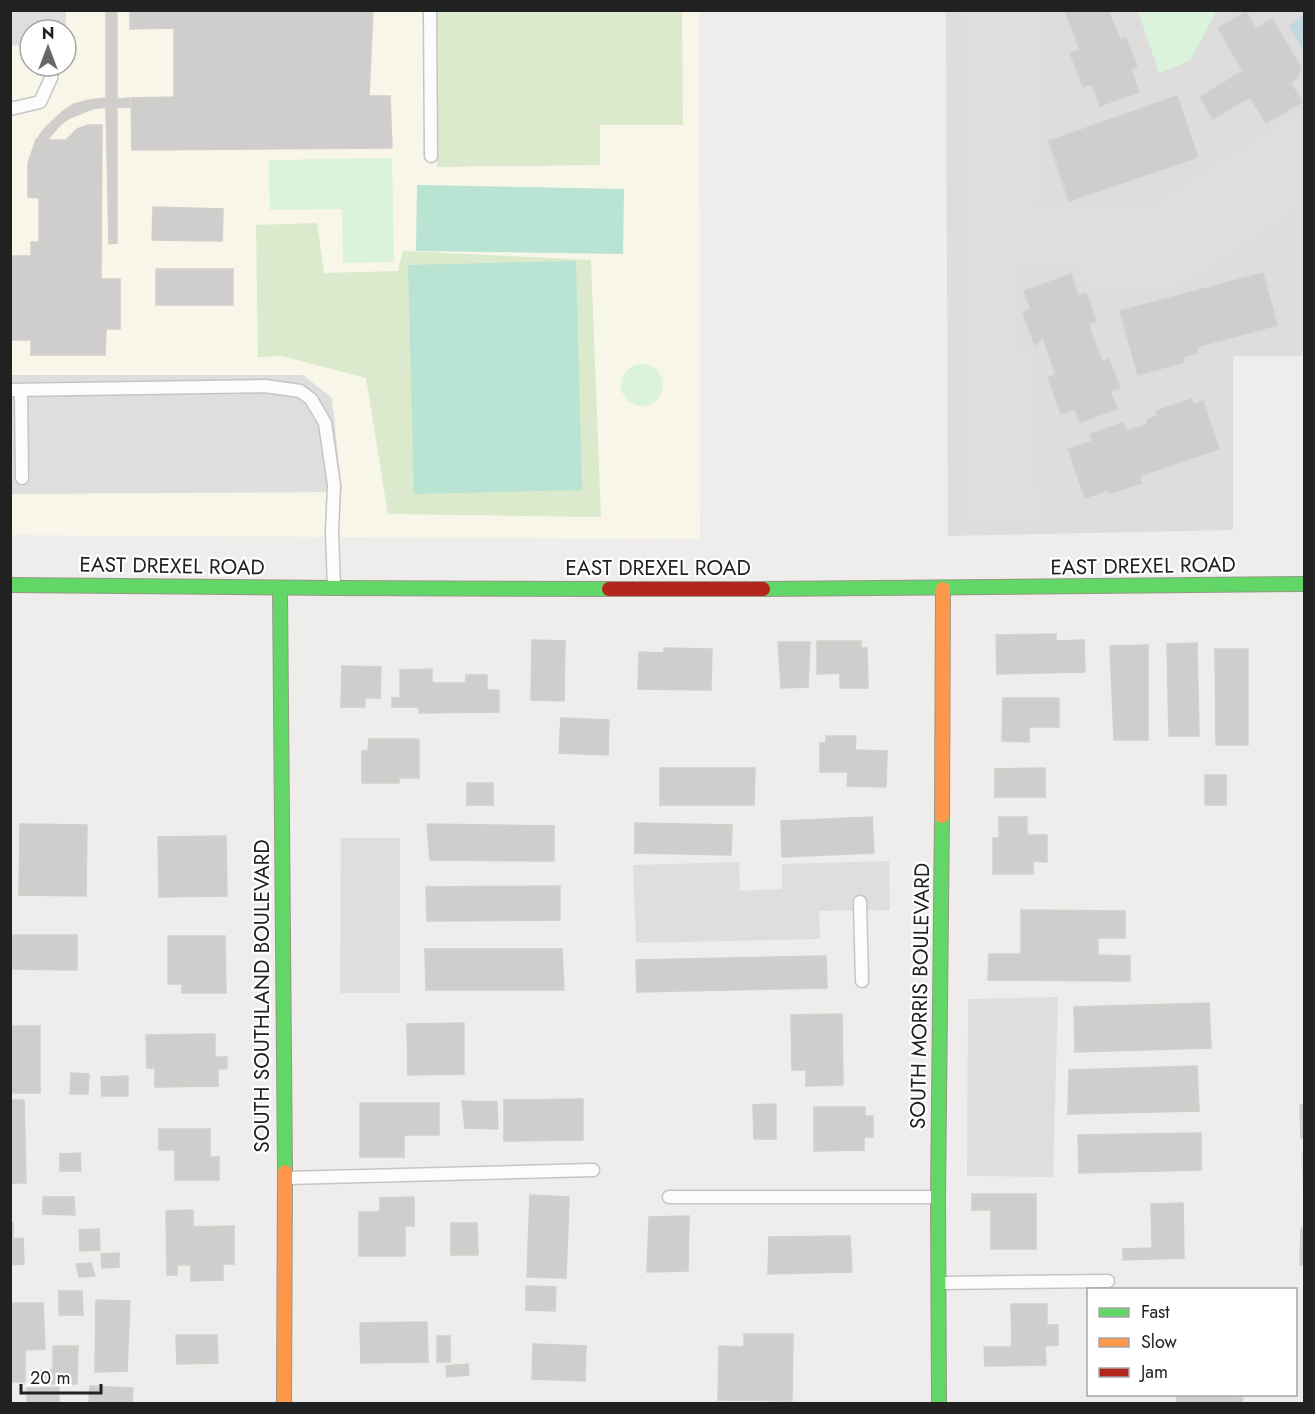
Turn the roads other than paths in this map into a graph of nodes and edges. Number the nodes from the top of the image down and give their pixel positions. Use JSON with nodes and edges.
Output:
{"nodes":[{"id":1,"x":430,"y":10,"type":"edge"},
{"id":2,"x":51,"y":78,"type":"edge"},
{"id":3,"x":10,"y":110,"type":"edge"},
{"id":4,"x":431,"y":156,"type":"dead end"},
{"id":5,"x":16,"y":390,"type":"edge"},
{"id":6,"x":22,"y":478,"type":"dead end"},
{"id":7,"x":10,"y":585,"type":"edge"},
{"id":8,"x":1305,"y":585,"type":"edge"},
{"id":9,"x":280,"y":589,"type":"junction"},
{"id":10,"x":334,"y":589,"type":"junction"},
{"id":11,"x":943,"y":589,"type":"junction"},
{"id":12,"x":860,"y":902,"type":"dead end"},
{"id":13,"x":862,"y":981,"type":"dead end"},
{"id":14,"x":593,"y":1170,"type":"dead end"},
{"id":15,"x":285,"y":1178,"type":"junction"},
{"id":16,"x":669,"y":1197,"type":"dead end"},
{"id":17,"x":938,"y":1197,"type":"junction"},
{"id":18,"x":1108,"y":1281,"type":"dead end"},
{"id":19,"x":940,"y":1283,"type":"junction"},
{"id":20,"x":284,"y":1404,"type":"edge"},
{"id":21,"x":939,"y":1404,"type":"edge"}],
"edges":[{"from":1,"to":4,"type":"lane"},
{"from":2,"to":3,"type":"lane"},
{"from":5,"to":6,"type":"lane"},
{"from":5,"to":10,"type":"lane"},
{"from":7,"to":9,"type":"street","name":"EAST DREXEL ROAD"},
{"from":8,"to":11,"type":"street","name":"EAST DREXEL ROAD"},
{"from":9,"to":10,"type":"street","name":"EAST DREXEL ROAD"},
{"from":9,"to":15,"type":"street","name":"SOUTH SOUTHLAND BOULEVARD"},
{"from":10,"to":11,"type":"street","name":"EAST DREXEL ROAD"},
{"from":11,"to":17,"type":"street","name":"SOUTH MORRIS BOULEVARD"},
{"from":12,"to":13,"type":"lane"},
{"from":14,"to":15,"type":"lane"},
{"from":15,"to":20,"type":"street","name":"SOUTH SOUTHLAND BOULEVARD"},
{"from":16,"to":17,"type":"lane"},
{"from":17,"to":19,"type":"street","name":"SOUTH MORRIS BOULEVARD"},
{"from":18,"to":19,"type":"lane"},
{"from":19,"to":21,"type":"street","name":"SOUTH MORRIS BOULEVARD"}]}
